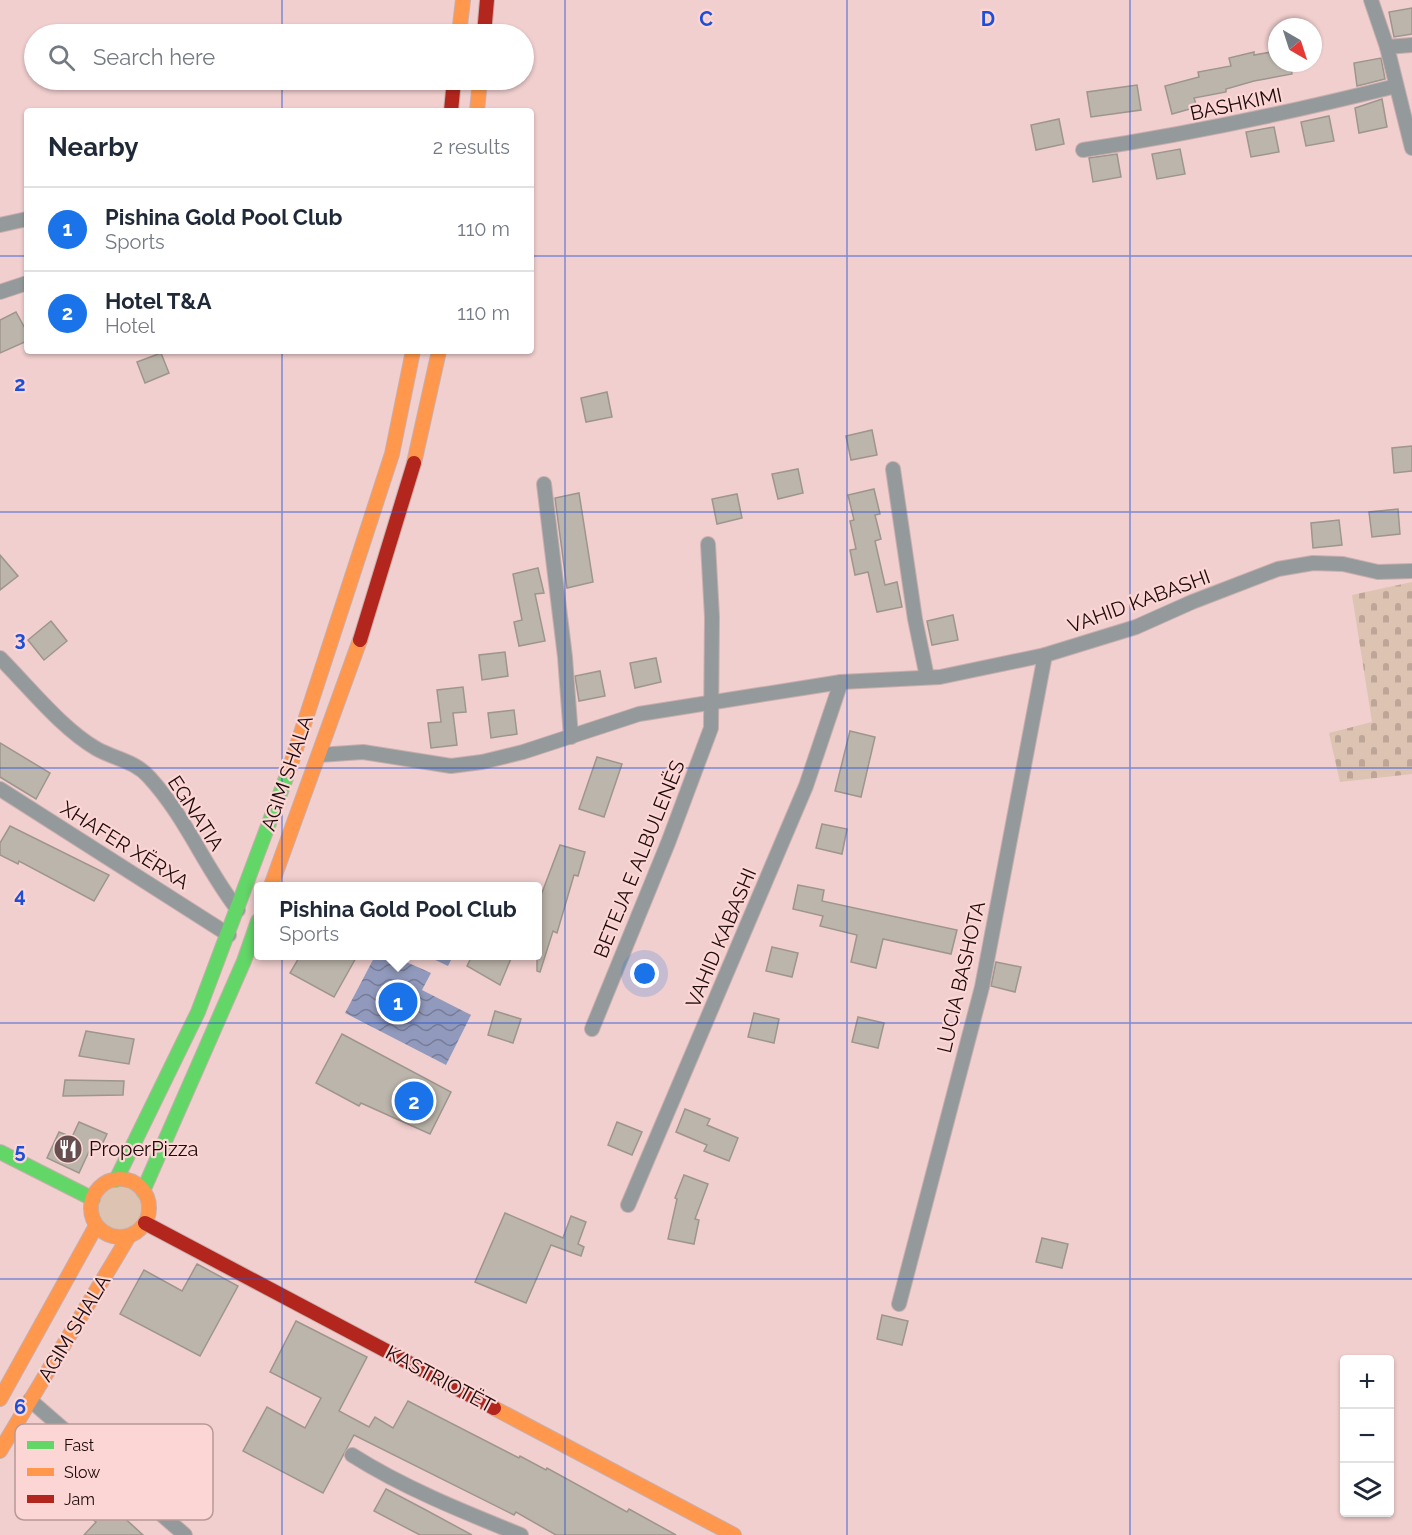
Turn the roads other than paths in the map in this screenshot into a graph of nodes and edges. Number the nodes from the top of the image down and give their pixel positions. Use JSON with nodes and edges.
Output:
{"nodes":[{"id":1,"x":463,"y":0,"type":"edge"},
{"id":2,"x":488,"y":0,"type":"edge"},
{"id":3,"x":1371,"y":0,"type":"edge"},
{"id":4,"x":460,"y":24,"type":"edge"},
{"id":5,"x":485,"y":24,"type":"edge"},
{"id":6,"x":1412,"y":45,"type":"edge"},
{"id":7,"x":1387,"y":47,"type":"junction"},
{"id":8,"x":1396,"y":86,"type":"junction"},
{"id":9,"x":453,"y":90,"type":"edge"},
{"id":10,"x":479,"y":90,"type":"edge"},
{"id":11,"x":451,"y":108,"type":"edge"},
{"id":12,"x":477,"y":108,"type":"edge"},
{"id":13,"x":1412,"y":148,"type":"edge"},
{"id":14,"x":1083,"y":150,"type":"dead end"},
{"id":15,"x":24,"y":220,"type":"edge"},
{"id":16,"x":0,"y":225,"type":"edge"},
{"id":17,"x":24,"y":284,"type":"edge"},
{"id":18,"x":0,"y":292,"type":"edge"},
{"id":19,"x":412,"y":354,"type":"edge"},
{"id":20,"x":438,"y":354,"type":"edge"},
{"id":21,"x":893,"y":468,"type":"dead end"},
{"id":22,"x":544,"y":484,"type":"dead end"},
{"id":23,"x":708,"y":544,"type":"dead end"},
{"id":24,"x":1412,"y":571,"type":"edge"},
{"id":25,"x":1045,"y":655,"type":"junction"},
{"id":26,"x":0,"y":658,"type":"edge"},
{"id":27,"x":927,"y":677,"type":"junction"},
{"id":28,"x":841,"y":682,"type":"junction"},
{"id":29,"x":711,"y":701,"type":"junction"},
{"id":30,"x":571,"y":737,"type":"junction"},
{"id":31,"x":319,"y":755,"type":"junction"},
{"id":32,"x":0,"y":789,"type":"edge"},
{"id":33,"x":272,"y":882,"type":"edge"},
{"id":34,"x":238,"y":910,"type":"junction"},
{"id":35,"x":254,"y":932,"type":"edge"},
{"id":36,"x":229,"y":934,"type":"junction"},
{"id":37,"x":592,"y":1029,"type":"dead end"},
{"id":38,"x":0,"y":1152,"type":"edge"},
{"id":39,"x":116,"y":1180,"type":"junction"},
{"id":40,"x":143,"y":1191,"type":"junction"},
{"id":41,"x":93,"y":1199,"type":"junction"},
{"id":42,"x":628,"y":1205,"type":"dead end"},
{"id":43,"x":145,"y":1223,"type":"junction"},
{"id":44,"x":96,"y":1226,"type":"junction"},
{"id":45,"x":129,"y":1236,"type":"junction"},
{"id":46,"x":899,"y":1304,"type":"dead end"},
{"id":47,"x":0,"y":1399,"type":"edge"},
{"id":48,"x":30,"y":1400,"type":"junction"},
{"id":49,"x":16,"y":1424,"type":"edge"},
{"id":50,"x":58,"y":1424,"type":"edge"},
{"id":51,"x":15,"y":1426,"type":"edge"},
{"id":52,"x":0,"y":1451,"type":"edge"},
{"id":53,"x":352,"y":1455,"type":"dead end"},
{"id":54,"x":168,"y":1520,"type":"edge"},
{"id":55,"x":185,"y":1535,"type":"edge"},
{"id":56,"x":521,"y":1535,"type":"edge"},
{"id":57,"x":734,"y":1535,"type":"edge"}],
"edges":[{"from":1,"to":4,"type":"main road"},
{"from":2,"to":5,"type":"main road"},
{"from":3,"to":7,"type":"street"},
{"from":6,"to":7,"type":"street"},
{"from":7,"to":8,"type":"street"},
{"from":8,"to":13,"type":"street"},
{"from":8,"to":14,"type":"street","name":"BASHKIMI"},
{"from":9,"to":11,"type":"main road"},
{"from":10,"to":12,"type":"main road"},
{"from":15,"to":16,"type":"street"},
{"from":17,"to":18,"type":"street"},
{"from":19,"to":34,"type":"main road","name":"AGIM SHALA"},
{"from":20,"to":31,"type":"main road","name":"AGIM SHALA"},
{"from":21,"to":27,"type":"street"},
{"from":22,"to":30,"type":"street"},
{"from":23,"to":29,"type":"street","name":"BETEJA E ALBULENËS"},
{"from":24,"to":25,"type":"street","name":"VAHID KABASHI"},
{"from":25,"to":27,"type":"street","name":"VAHID KABASHI"},
{"from":25,"to":46,"type":"street","name":"LUCIA BASHOTA"},
{"from":26,"to":34,"type":"street","name":"EGNATIA"},
{"from":27,"to":28,"type":"street","name":"VAHID KABASHI"},
{"from":28,"to":29,"type":"street","name":"VAHID KABASHI"},
{"from":28,"to":42,"type":"street","name":"VAHID KABASHI"},
{"from":29,"to":30,"type":"street","name":"VAHID KABASHI"},
{"from":29,"to":37,"type":"street","name":"BETEJA E ALBULENËS"},
{"from":30,"to":31,"type":"street","name":"VAHID KABASHI"},
{"from":31,"to":33,"type":"main road","name":"AGIM SHALA"},
{"from":32,"to":36,"type":"street","name":"XHAFER XËRXA"},
{"from":34,"to":36,"type":"main road","name":"AGIM SHALA"},
{"from":35,"to":40,"type":"main road"},
{"from":36,"to":39,"type":"main road","name":"AGIM SHALA"},
{"from":38,"to":41,"type":"main road"},
{"from":39,"to":40,"type":"main road"},
{"from":39,"to":41,"type":"main road","name":"AGIM SHALA"},
{"from":40,"to":43,"type":"main road"},
{"from":41,"to":44,"type":"main road"},
{"from":43,"to":45,"type":"main road","name":"AGIM SHALA"},
{"from":43,"to":57,"type":"main road","name":"KASTRIOTËT"},
{"from":44,"to":45,"type":"main road"},
{"from":44,"to":47,"type":"main road","name":"AGIM SHALA"},
{"from":45,"to":48,"type":"main road","name":"AGIM SHALA"},
{"from":48,"to":49,"type":"main road","name":"AGIM SHALA"},
{"from":48,"to":50,"type":"street"},
{"from":51,"to":52,"type":"main road","name":"AGIM SHALA"},
{"from":53,"to":56,"type":"street"},
{"from":54,"to":55,"type":"street"}]}
